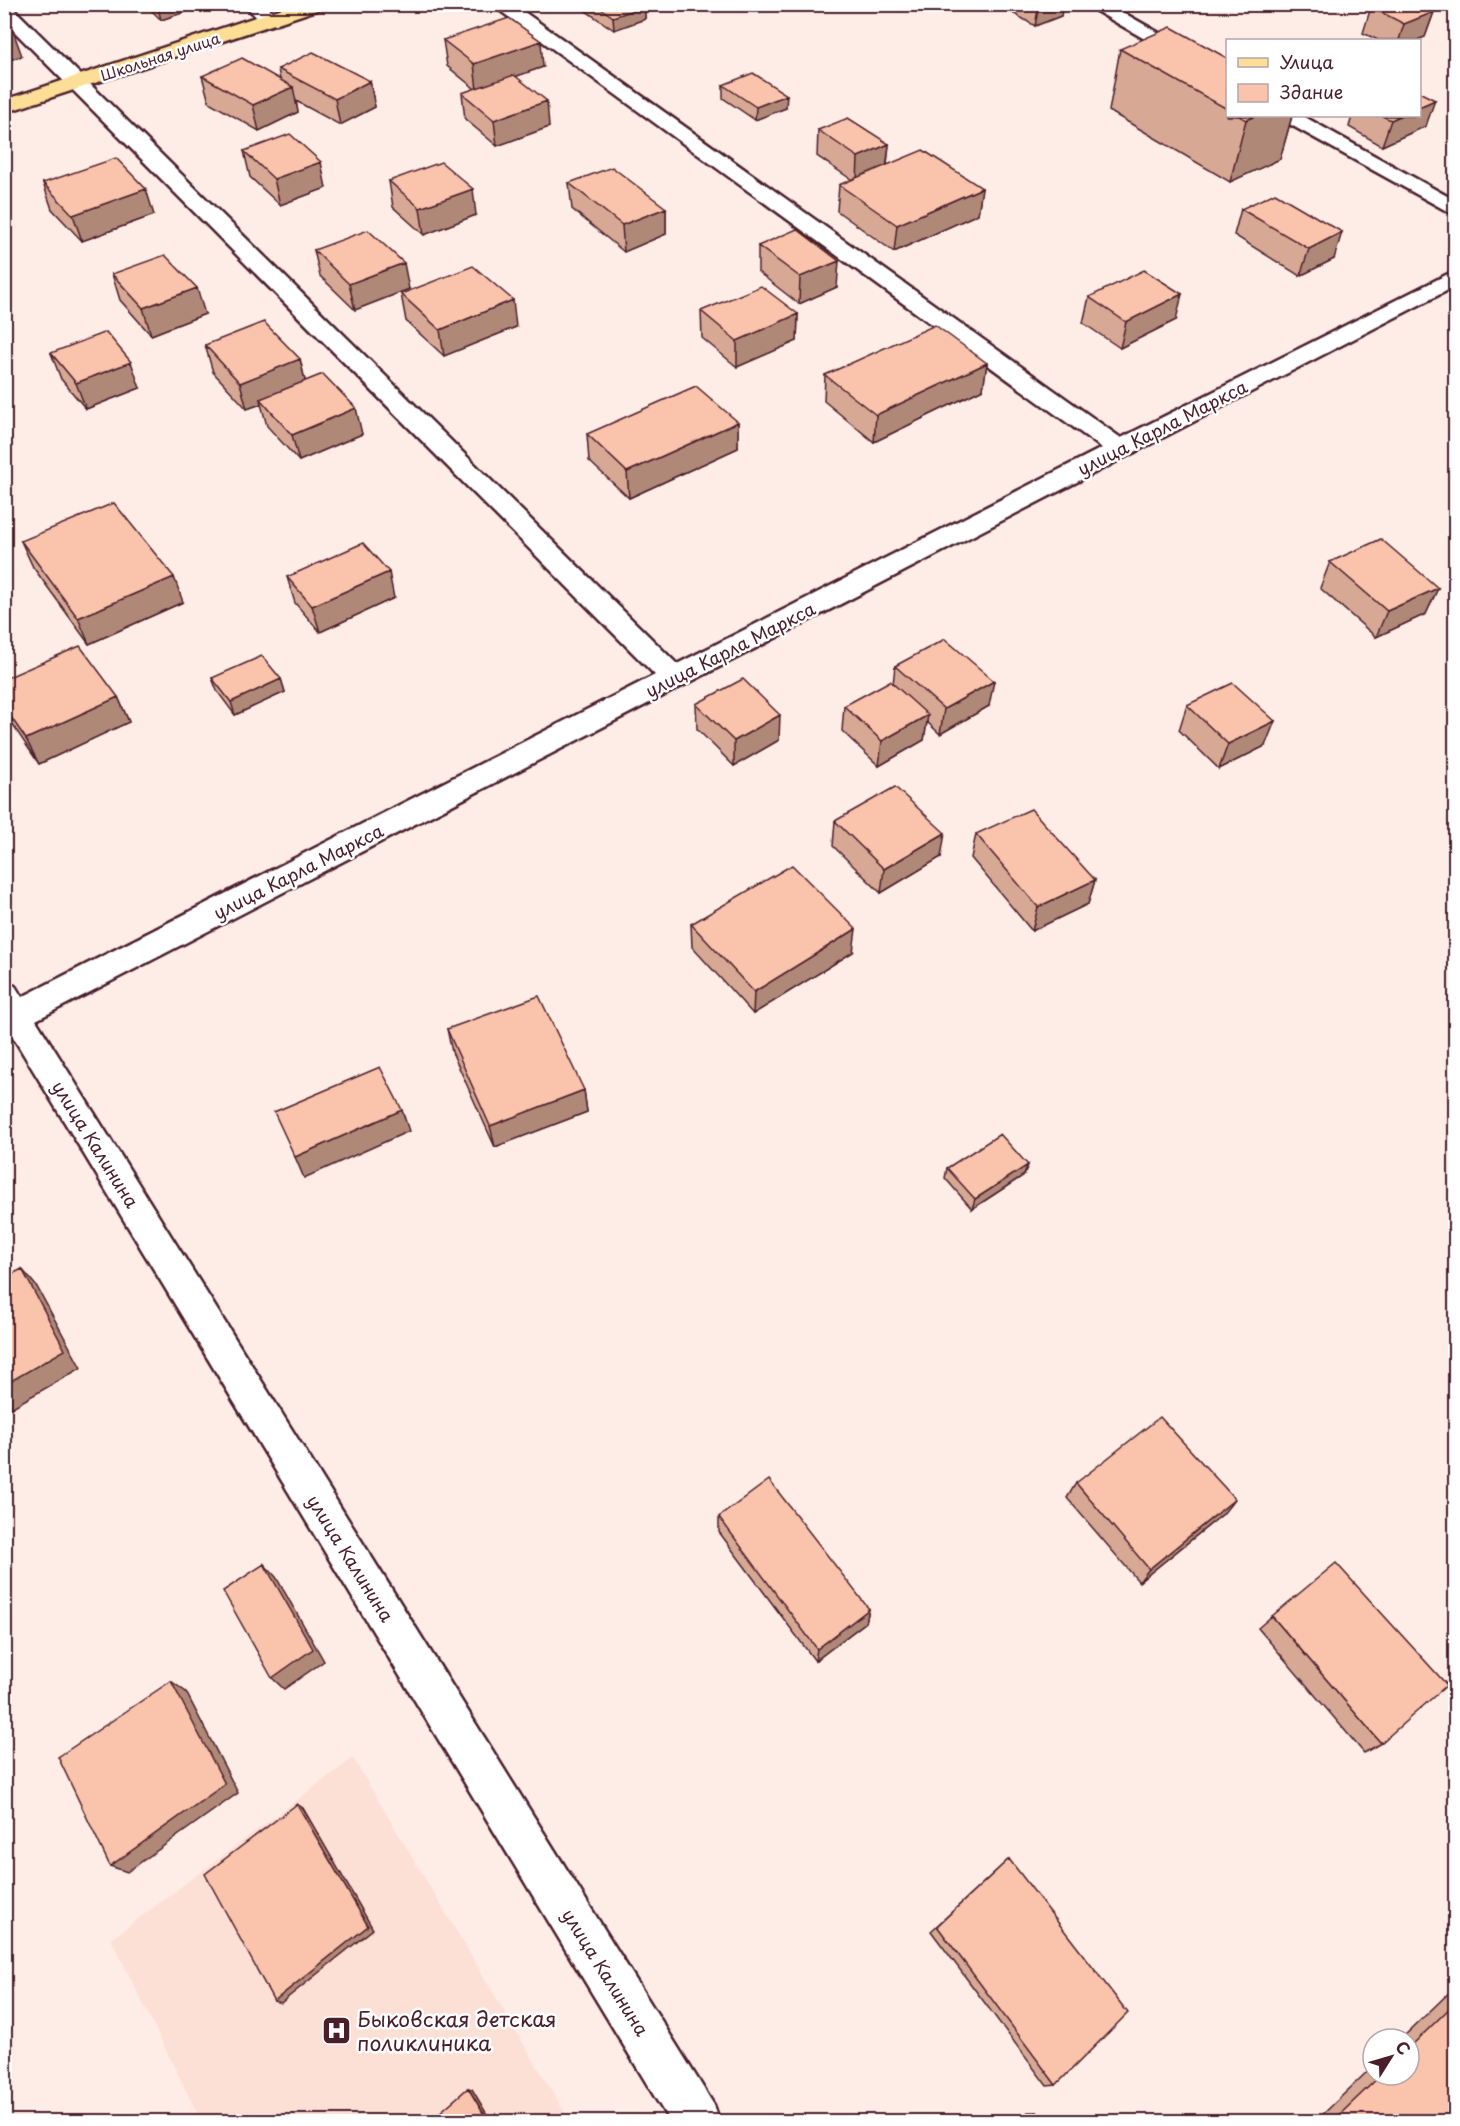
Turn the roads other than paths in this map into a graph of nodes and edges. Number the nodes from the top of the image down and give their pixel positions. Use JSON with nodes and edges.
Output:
{"nodes":[{"id":1,"x":253,"y":4,"type":"edge"},
{"id":2,"x":316,"y":4,"type":"edge"},
{"id":3,"x":500,"y":4,"type":"edge"},
{"id":4,"x":1093,"y":4,"type":"edge"},
{"id":5,"x":4,"y":10,"type":"edge"},
{"id":6,"x":270,"y":20,"type":"junction"},
{"id":7,"x":1226,"y":80,"type":"edge"},
{"id":8,"x":79,"y":83,"type":"junction"},
{"id":9,"x":4,"y":107,"type":"edge"},
{"id":10,"x":1290,"y":117,"type":"edge"},
{"id":11,"x":1455,"y":210,"type":"edge"},
{"id":12,"x":1455,"y":277,"type":"edge"},
{"id":13,"x":1120,"y":449,"type":"junction"},
{"id":14,"x":675,"y":678,"type":"junction"},
{"id":15,"x":9,"y":1010,"type":"edge"},
{"id":16,"x":697,"y":2121,"type":"edge"}],
"edges":[{"from":1,"to":6,"type":"street"},
{"from":2,"to":6,"type":"main road","name":"Школьная улица"},
{"from":3,"to":13,"type":"street"},
{"from":4,"to":7,"type":"street"},
{"from":5,"to":8,"type":"street"},
{"from":6,"to":8,"type":"main road","name":"Школьная улица"},
{"from":8,"to":9,"type":"main road","name":"Школьная улица"},
{"from":8,"to":14,"type":"street"},
{"from":10,"to":11,"type":"street"},
{"from":12,"to":13,"type":"street","name":"улица Карла Маркса"},
{"from":13,"to":14,"type":"street","name":"улица Карла Маркса"},
{"from":14,"to":15,"type":"street","name":"улица Карла Маркса"},
{"from":15,"to":16,"type":"street","name":"улица Калинина"}]}
